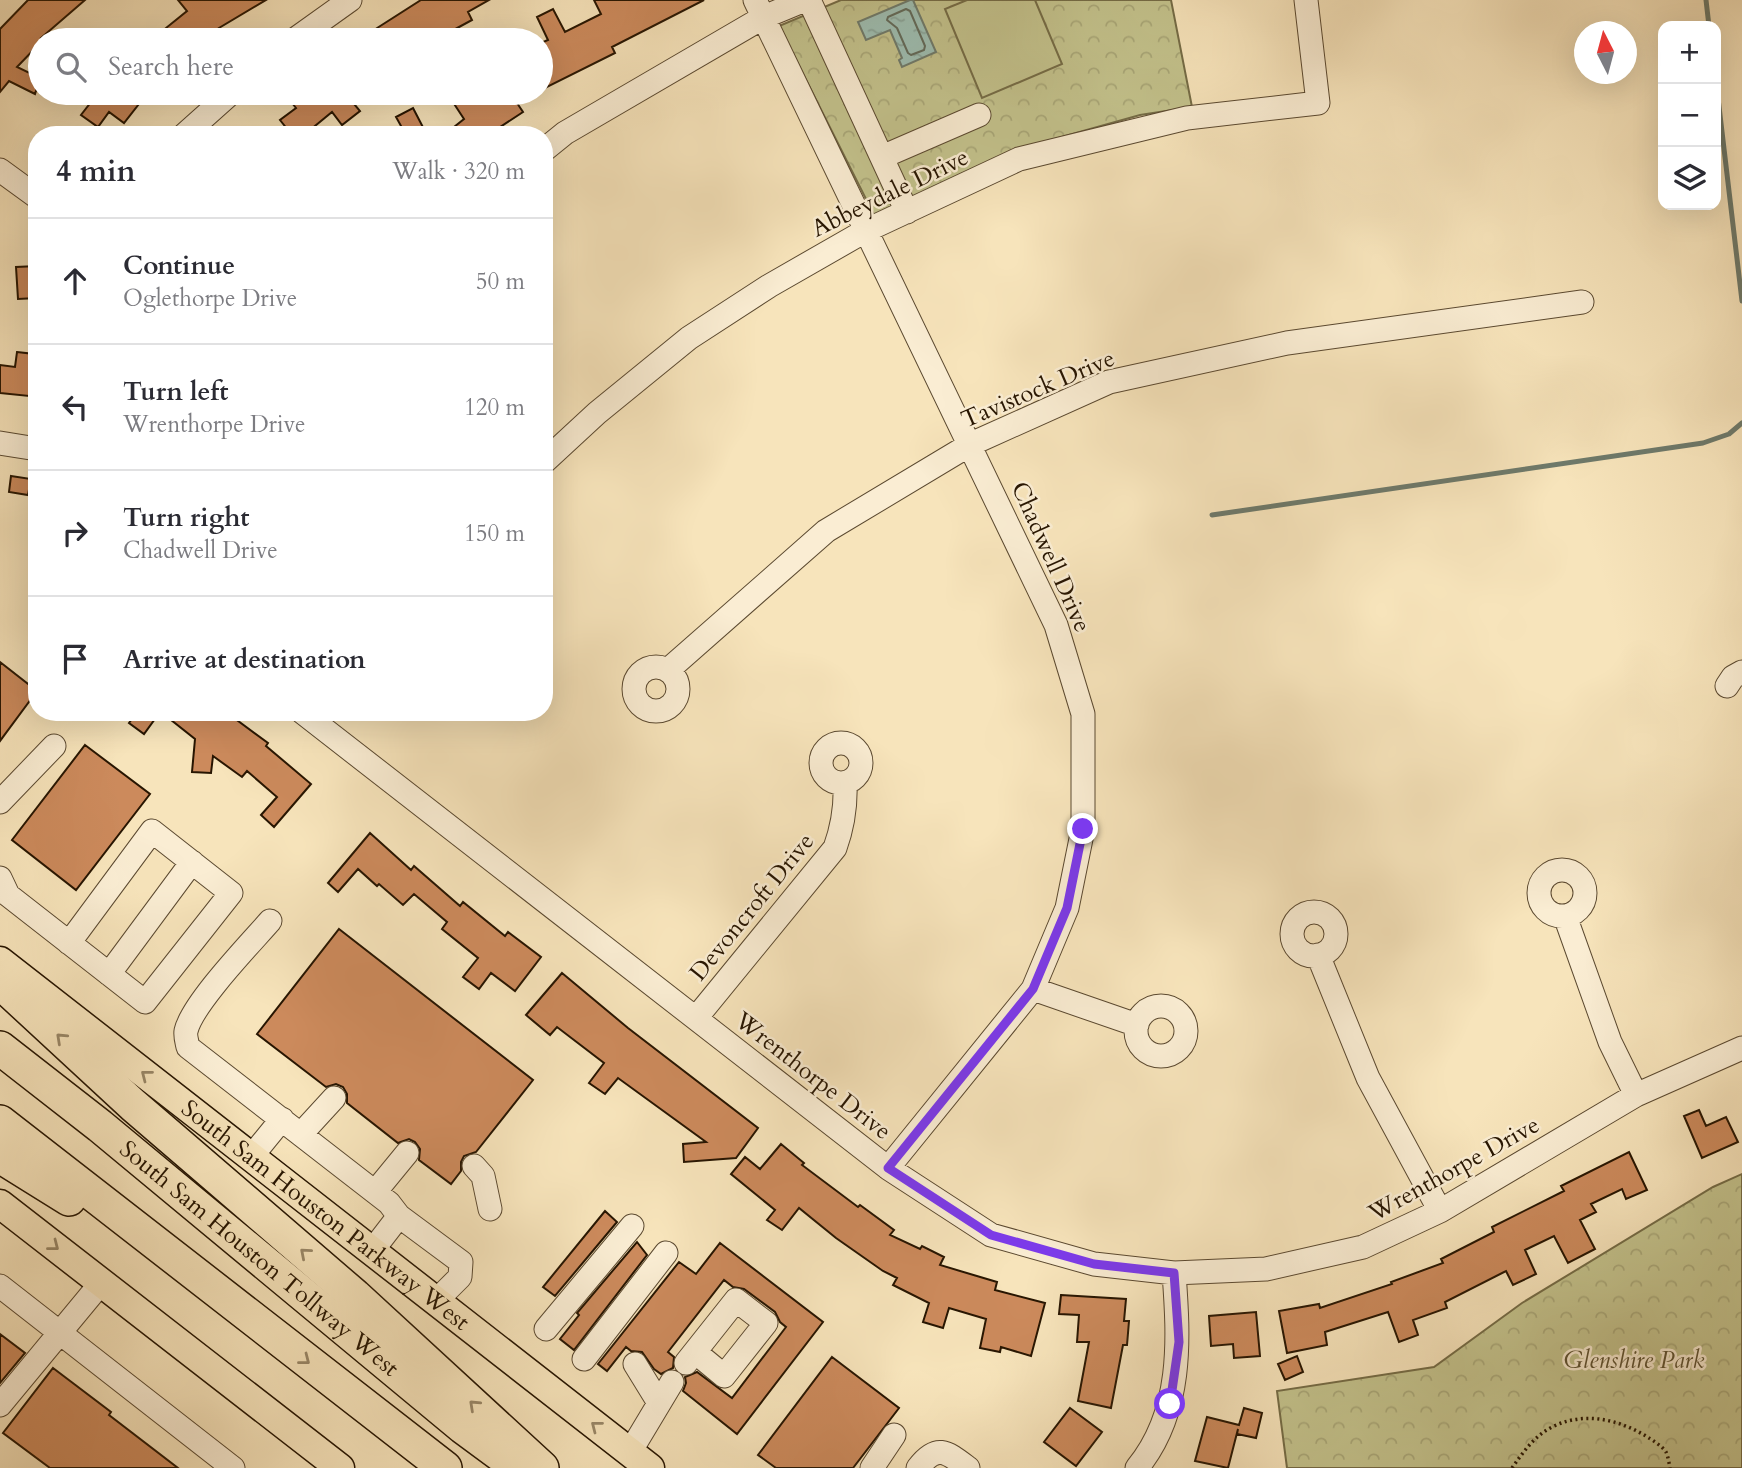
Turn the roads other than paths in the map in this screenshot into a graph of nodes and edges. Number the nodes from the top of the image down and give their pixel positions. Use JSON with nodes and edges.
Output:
{"nodes":[{"id":1,"x":350,"y":0,"type":"edge"},
{"id":2,"x":807,"y":0,"type":"edge"},
{"id":3,"x":1306,"y":0,"type":"edge"},
{"id":4,"x":760,"y":9,"type":"edge"},
{"id":5,"x":311,"y":28,"type":"edge"},
{"id":6,"x":218,"y":105,"type":"edge"},
{"id":7,"x":979,"y":115,"type":"dead end"},
{"id":8,"x":194,"y":126,"type":"edge"},
{"id":9,"x":553,"y":143,"type":"edge"},
{"id":10,"x":882,"y":157,"type":"junction"},
{"id":11,"x":6,"y":175,"type":"edge"},
{"id":12,"x":28,"y":191,"type":"edge"},
{"id":13,"x":907,"y":212,"type":"junction"},
{"id":14,"x":865,"y":231,"type":"junction"},
{"id":15,"x":1582,"y":302,"type":"dead end"},
{"id":16,"x":0,"y":443,"type":"edge"},
{"id":17,"x":971,"y":444,"type":"junction"},
{"id":18,"x":28,"y":448,"type":"edge"},
{"id":19,"x":553,"y":454,"type":"edge"},
{"id":20,"x":668,"y":670,"type":"dead end"},
{"id":21,"x":314,"y":721,"type":"edge"},
{"id":22,"x":54,"y":746,"type":"dead end"},
{"id":23,"x":845,"y":783,"type":"dead end"},
{"id":24,"x":0,"y":802,"type":"edge"},
{"id":25,"x":192,"y":862,"type":"junction"},
{"id":26,"x":0,"y":878,"type":"edge"},
{"id":27,"x":1564,"y":916,"type":"dead end"},
{"id":28,"x":270,"y":921,"type":"dead end"},
{"id":29,"x":69,"y":943,"type":"junction"},
{"id":30,"x":1318,"y":955,"type":"dead end"},
{"id":31,"x":0,"y":961,"type":"edge"},
{"id":32,"x":109,"y":974,"type":"junction"},
{"id":33,"x":0,"y":982,"type":"edge"},
{"id":34,"x":1033,"y":989,"type":"junction"},
{"id":35,"x":696,"y":1018,"type":"junction"},
{"id":36,"x":1137,"y":1025,"type":"dead end"},
{"id":37,"x":0,"y":1048,"type":"edge"},
{"id":38,"x":1742,"y":1048,"type":"edge"},
{"id":39,"x":1636,"y":1094,"type":"junction"},
{"id":40,"x":334,"y":1098,"type":"dead end"},
{"id":41,"x":282,"y":1119,"type":"junction"},
{"id":42,"x":0,"y":1122,"type":"edge"},
{"id":43,"x":301,"y":1135,"type":"junction"},
{"id":44,"x":407,"y":1153,"type":"dead end"},
{"id":45,"x":0,"y":1156,"type":"edge"},
{"id":46,"x":251,"y":1157,"type":"junction"},
{"id":47,"x":474,"y":1167,"type":"dead end"},
{"id":48,"x":888,"y":1168,"type":"junction"},
{"id":49,"x":375,"y":1192,"type":"junction"},
{"id":50,"x":0,"y":1204,"type":"edge"},
{"id":51,"x":490,"y":1209,"type":"dead end"},
{"id":52,"x":1440,"y":1212,"type":"junction"},
{"id":53,"x":399,"y":1216,"type":"junction"},
{"id":54,"x":632,"y":1227,"type":"dead end"},
{"id":55,"x":372,"y":1251,"type":"junction"},
{"id":56,"x":666,"y":1253,"type":"dead end"},
{"id":57,"x":1174,"y":1273,"type":"junction"},
{"id":58,"x":101,"y":1283,"type":"junction"},
{"id":59,"x":0,"y":1286,"type":"edge"},
{"id":60,"x":436,"y":1301,"type":"junction"},
{"id":61,"x":262,"y":1326,"type":"junction"},
{"id":62,"x":546,"y":1329,"type":"dead end"},
{"id":63,"x":60,"y":1332,"type":"junction"},
{"id":64,"x":584,"y":1359,"type":"dead end"},
{"id":65,"x":635,"y":1364,"type":"dead end"},
{"id":66,"x":672,"y":1382,"type":"dead end"},
{"id":67,"x":659,"y":1404,"type":"junction"},
{"id":68,"x":0,"y":1405,"type":"edge"},
{"id":69,"x":894,"y":1435,"type":"dead end"},
{"id":70,"x":640,"y":1460,"type":"edge"},
{"id":71,"x":233,"y":1468,"type":"edge"},
{"id":72,"x":340,"y":1468,"type":"edge"},
{"id":73,"x":444,"y":1468,"type":"edge"},
{"id":74,"x":518,"y":1468,"type":"edge"},
{"id":75,"x":542,"y":1468,"type":"edge"},
{"id":76,"x":872,"y":1468,"type":"edge"},
{"id":77,"x":918,"y":1468,"type":"edge"},
{"id":78,"x":968,"y":1468,"type":"edge"},
{"id":79,"x":1137,"y":1468,"type":"edge"}],
"edges":[{"from":1,"to":5,"type":"street"},
{"from":2,"to":4,"type":"street"},
{"from":2,"to":10,"type":"street"},
{"from":3,"to":13,"type":"street","name":"Abbeydale Drive"},
{"from":4,"to":9,"type":"street"},
{"from":4,"to":14,"type":"street","name":"Chadwell Drive"},
{"from":6,"to":8,"type":"street"},
{"from":7,"to":10,"type":"street"},
{"from":10,"to":13,"type":"street"},
{"from":11,"to":12,"type":"street"},
{"from":13,"to":14,"type":"street","name":"Abbeydale Drive"},
{"from":14,"to":17,"type":"street","name":"Chadwell Drive"},
{"from":14,"to":19,"type":"street","name":"Abbeydale Drive"},
{"from":15,"to":17,"type":"street","name":"Tavistock Drive"},
{"from":16,"to":18,"type":"street"},
{"from":17,"to":20,"type":"street","name":"Tavistock Drive"},
{"from":17,"to":34,"type":"street","name":"Chadwell Drive"},
{"from":21,"to":35,"type":"street","name":"Wrenthorpe Drive"},
{"from":22,"to":24,"type":"street"},
{"from":23,"to":35,"type":"street","name":"Devoncroft Drive"},
{"from":25,"to":29,"type":"street"},
{"from":25,"to":32,"type":"street"},
{"from":25,"to":32,"type":"street"},
{"from":26,"to":29,"type":"street"},
{"from":27,"to":39,"type":"street"},
{"from":28,"to":41,"type":"street"},
{"from":29,"to":32,"type":"street"},
{"from":30,"to":52,"type":"street"},
{"from":46,"to":31,"type":"main road","name":"South Sam Houston Parkway West","one_way":true},
{"from":75,"to":33,"type":"highway","one_way":true},
{"from":34,"to":36,"type":"street"},
{"from":34,"to":48,"type":"street","name":"Chadwell Drive"},
{"from":35,"to":48,"type":"street","name":"Wrenthorpe Drive"},
{"from":37,"to":74,"type":"highway","name":"South Sam Houston Tollway West"},
{"from":38,"to":39,"type":"street","name":"Wrenthorpe Drive"},
{"from":39,"to":52,"type":"street","name":"Wrenthorpe Drive"},
{"from":40,"to":43,"type":"street"},
{"from":41,"to":43,"type":"street"},
{"from":41,"to":46,"type":"street"},
{"from":42,"to":61,"type":"highway","name":"South Sam Houston Tollway West"},
{"from":43,"to":49,"type":"street"},
{"from":44,"to":49,"type":"street"},
{"from":45,"to":61,"type":"highway"},
{"from":46,"to":55,"type":"main road","name":"South Sam Houston Parkway West"},
{"from":47,"to":51,"type":"street"},
{"from":48,"to":57,"type":"street","name":"Wrenthorpe Drive"},
{"from":49,"to":53,"type":"street"},
{"from":50,"to":58,"type":"main road","one_way":true},
{"from":52,"to":57,"type":"street","name":"Wrenthorpe Drive"},
{"from":53,"to":55,"type":"street"},
{"from":53,"to":60,"type":"street"},
{"from":54,"to":62,"type":"street"},
{"from":55,"to":60,"type":"main road","name":"South Sam Houston Parkway West"},
{"from":56,"to":64,"type":"street"},
{"from":57,"to":79,"type":"street"},
{"from":58,"to":63,"type":"street"},
{"from":58,"to":72,"type":"main road"},
{"from":59,"to":63,"type":"street"},
{"from":70,"to":60,"type":"main road","name":"South Sam Houston Parkway West","one_way":true},
{"from":61,"to":73,"type":"highway","name":"South Sam Houston Tollway West","one_way":true},
{"from":63,"to":68,"type":"street"},
{"from":63,"to":71,"type":"street"},
{"from":65,"to":67,"type":"street"},
{"from":66,"to":67,"type":"street"},
{"from":67,"to":70,"type":"street"},
{"from":69,"to":76,"type":"street"},
{"from":77,"to":78,"type":"street"}]}
